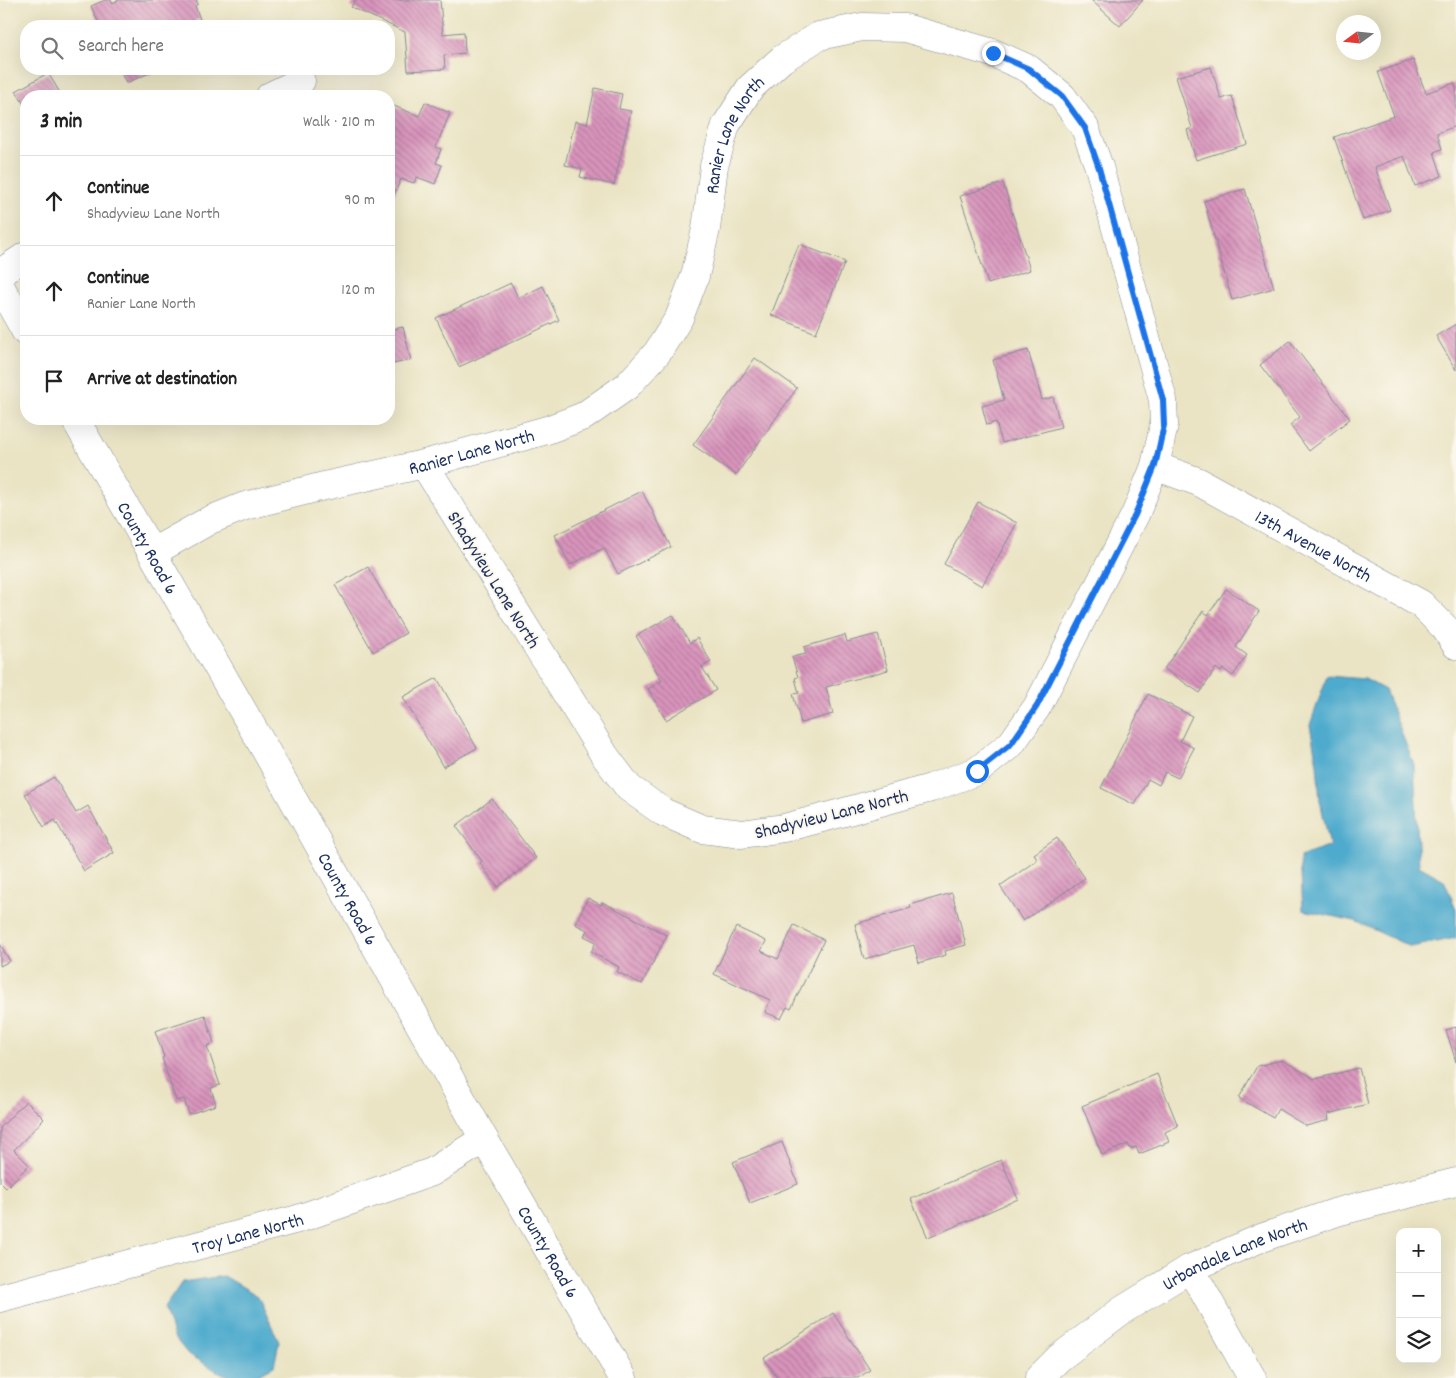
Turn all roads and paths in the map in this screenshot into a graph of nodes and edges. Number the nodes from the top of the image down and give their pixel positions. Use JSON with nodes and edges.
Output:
{"nodes":[{"id":1,"x":301,"y":81,"type":"dead end"},
{"id":2,"x":282,"y":90,"type":"edge"},
{"id":3,"x":20,"y":260,"type":"edge"},
{"id":4,"x":0,"y":273,"type":"edge"},
{"id":5,"x":0,"y":286,"type":"edge"},
{"id":6,"x":20,"y":321,"type":"edge"},
{"id":7,"x":79,"y":425,"type":"edge"},
{"id":8,"x":424,"y":464,"type":"junction"},
{"id":9,"x":1155,"y":466,"type":"junction"},
{"id":10,"x":153,"y":552,"type":"junction"},
{"id":11,"x":1456,"y":645,"type":"edge"},
{"id":12,"x":484,"y":1139,"type":"junction"},
{"id":13,"x":1456,"y":1182,"type":"edge"},
{"id":14,"x":1190,"y":1270,"type":"junction"},
{"id":15,"x":0,"y":1298,"type":"edge"},
{"id":16,"x":623,"y":1378,"type":"edge"},
{"id":17,"x":1039,"y":1378,"type":"edge"},
{"id":18,"x":1252,"y":1378,"type":"edge"}],
"edges":[{"from":1,"to":2,"type":"street"},
{"from":3,"to":4,"type":"street"},
{"from":5,"to":6,"type":"street"},
{"from":7,"to":10,"type":"street","name":"County Road 6"},
{"from":8,"to":9,"type":"street","name":"Shadyview Lane North"},
{"from":8,"to":9,"type":"street","name":"Ranier Lane North"},
{"from":8,"to":10,"type":"street","name":"Ranier Lane North"},
{"from":9,"to":11,"type":"street","name":"13th Avenue North"},
{"from":10,"to":12,"type":"street","name":"County Road 6"},
{"from":12,"to":15,"type":"street","name":"Troy Lane North"},
{"from":12,"to":16,"type":"street","name":"County Road 6"},
{"from":13,"to":14,"type":"street","name":"Urbandale Lane North"},
{"from":14,"to":17,"type":"street","name":"Urbandale Lane North"},
{"from":14,"to":18,"type":"street"}]}
